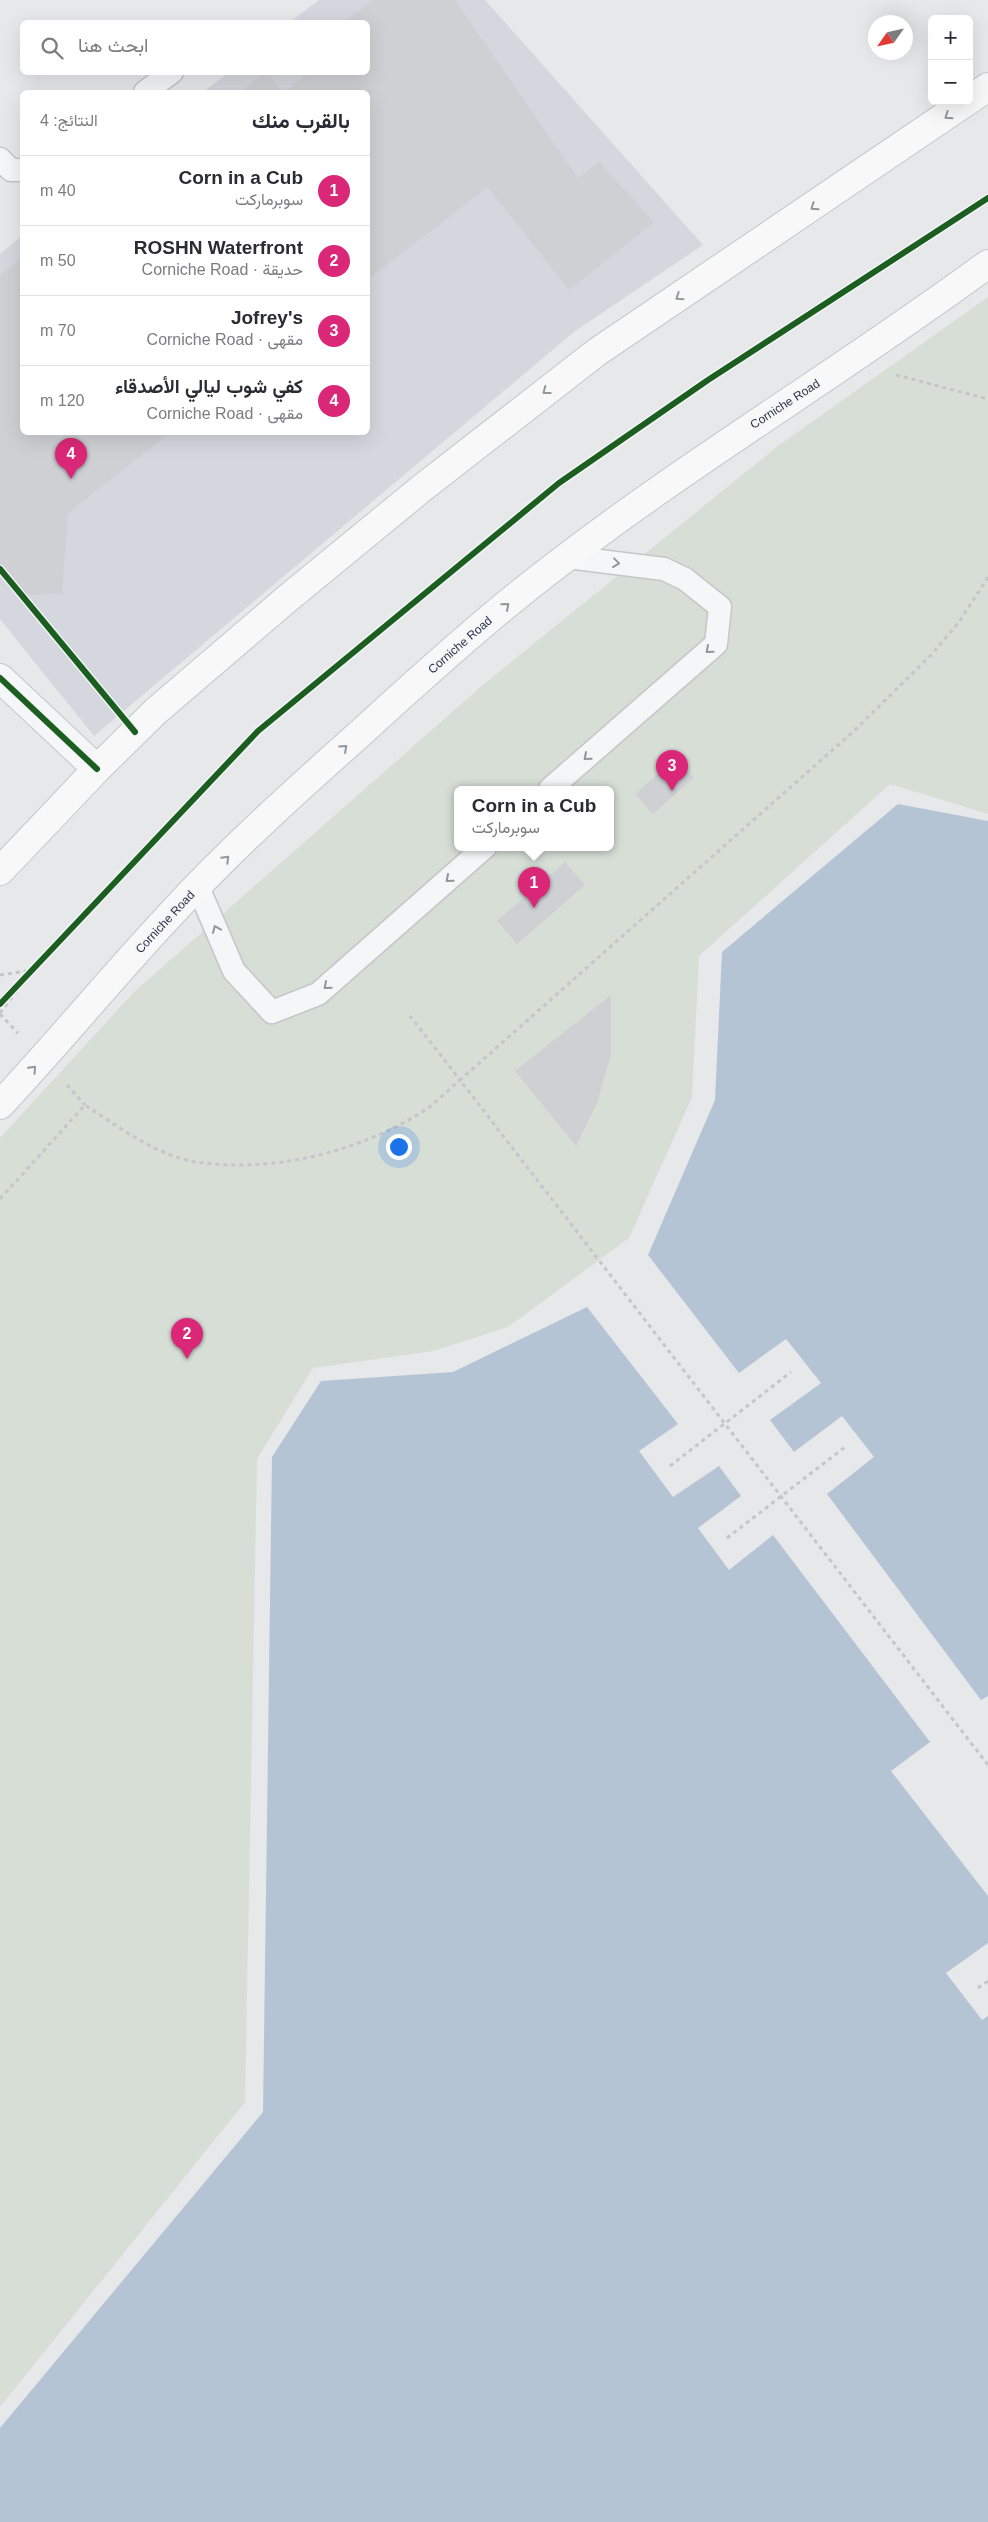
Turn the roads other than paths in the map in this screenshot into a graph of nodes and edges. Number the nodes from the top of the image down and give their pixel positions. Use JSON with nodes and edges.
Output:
{"nodes":[{"id":1,"x":168,"y":75,"type":"edge"},
{"id":2,"x":988,"y":87,"type":"edge"},
{"id":3,"x":148,"y":90,"type":"edge"},
{"id":4,"x":0,"y":159,"type":"edge"},
{"id":5,"x":20,"y":170,"type":"edge"},
{"id":6,"x":988,"y":264,"type":"edge"},
{"id":7,"x":568,"y":557,"type":"junction"},
{"id":8,"x":0,"y":678,"type":"edge"},
{"id":9,"x":97,"y":768,"type":"junction"},
{"id":10,"x":553,"y":786,"type":"edge"},
{"id":11,"x":480,"y":851,"type":"edge"},
{"id":12,"x":1,"y":866,"type":"edge"},
{"id":13,"x":198,"y":887,"type":"junction"},
{"id":14,"x":0,"y":1105,"type":"edge"}],
"edges":[{"from":1,"to":3,"type":"lane"},
{"from":2,"to":9,"type":"main road","one_way":true},
{"from":4,"to":5,"type":"lane"},
{"from":6,"to":7,"type":"main road","name":"Corniche Road"},
{"from":7,"to":10,"type":"lane","one_way":true},
{"from":13,"to":7,"type":"main road","name":"Corniche Road","one_way":true},
{"from":8,"to":9,"type":"street"},
{"from":9,"to":12,"type":"main road"},
{"from":11,"to":13,"type":"lane","one_way":true},
{"from":14,"to":13,"type":"main road","name":"Corniche Road","one_way":true}]}
